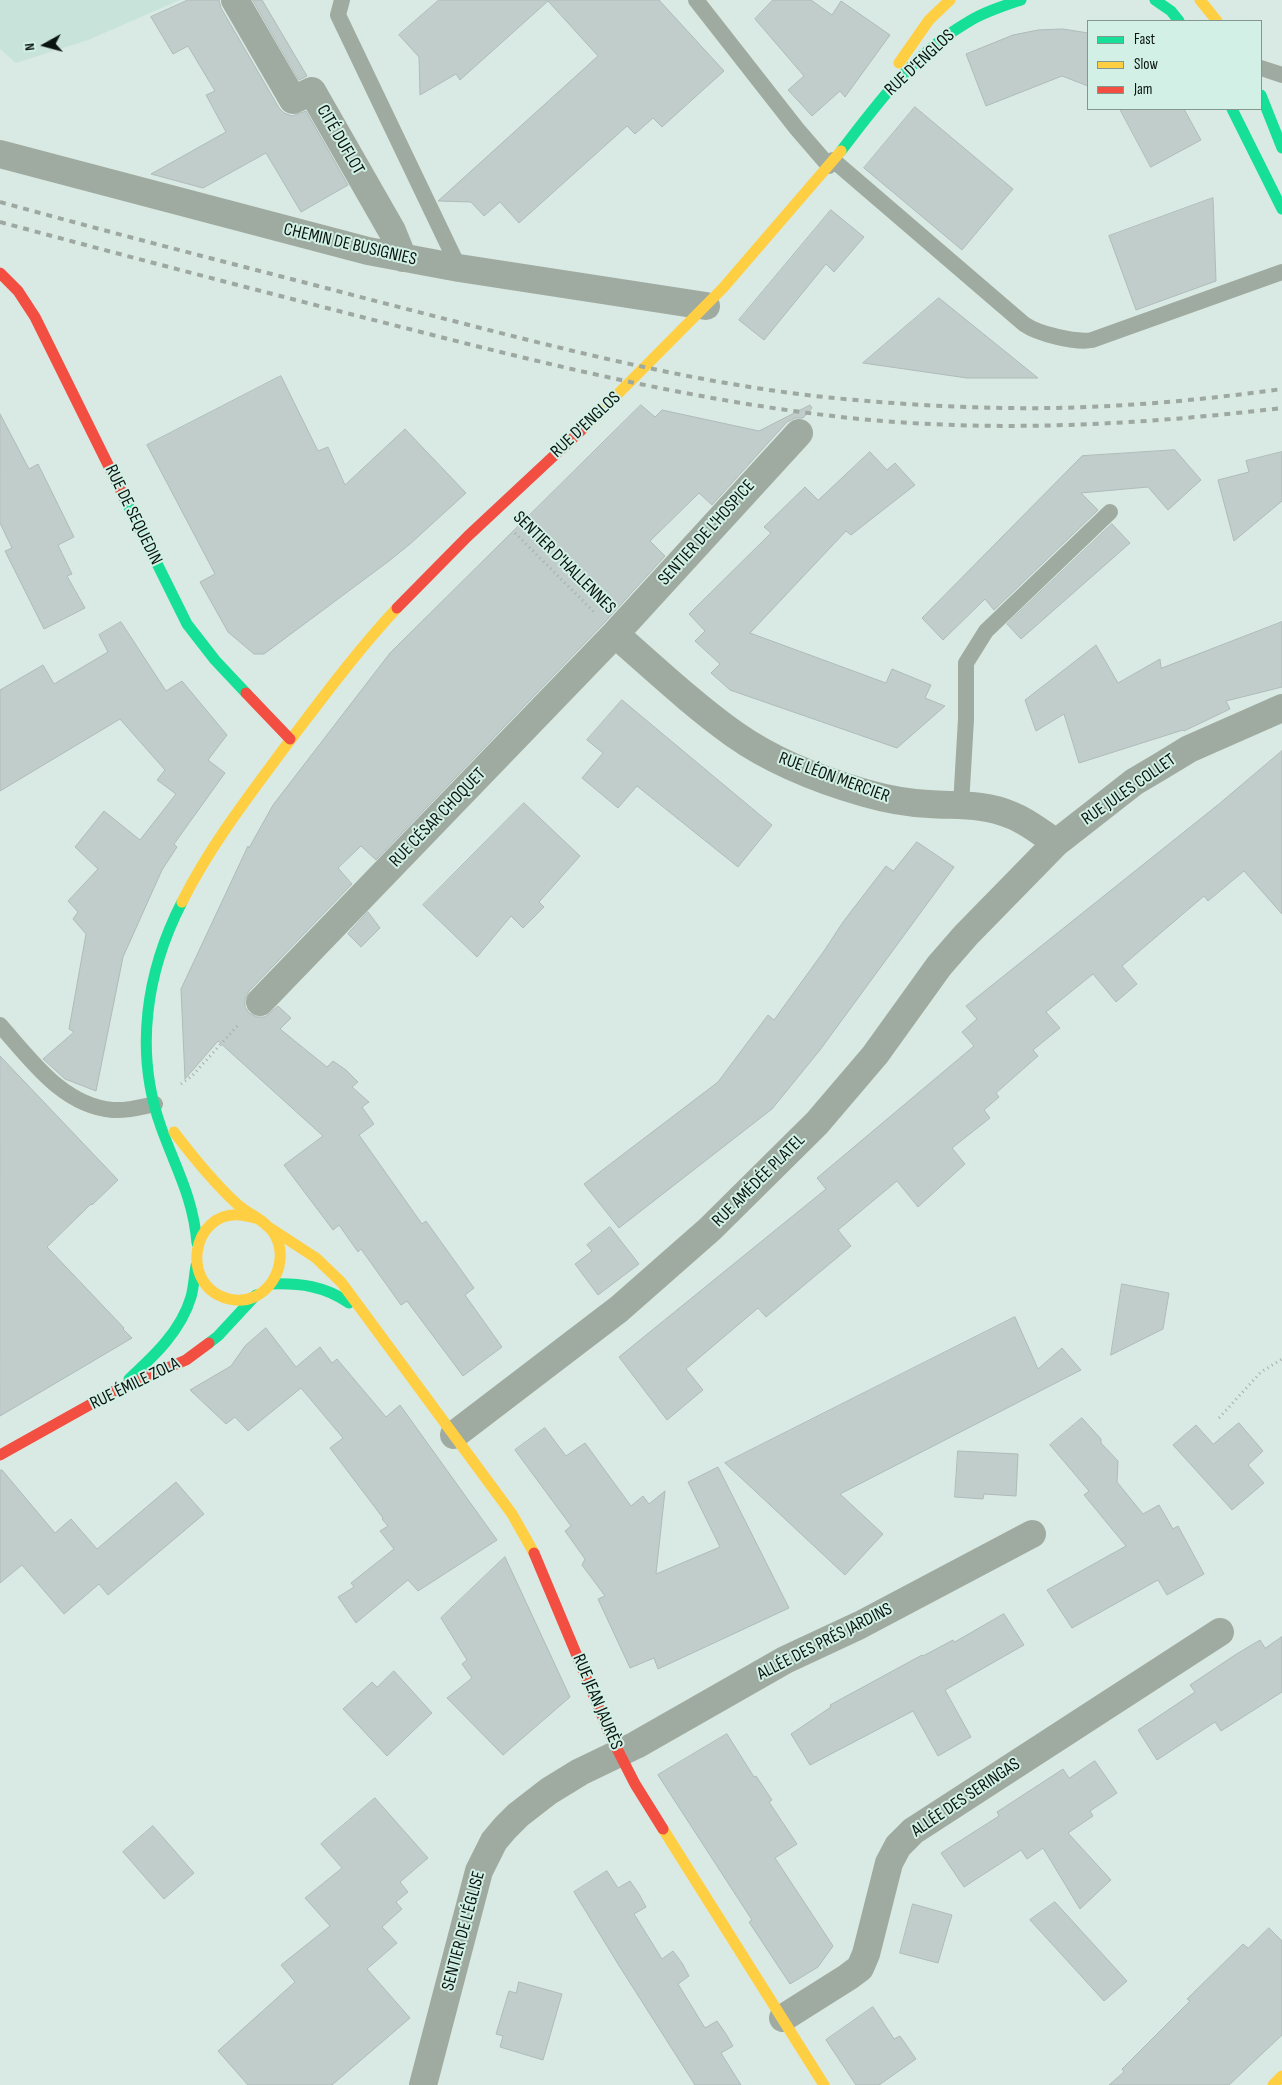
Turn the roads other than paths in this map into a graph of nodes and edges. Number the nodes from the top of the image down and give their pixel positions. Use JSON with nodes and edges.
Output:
{"nodes":[{"id":1,"x":235,"y":0,"type":"edge"},
{"id":2,"x":342,"y":0,"type":"edge"},
{"id":3,"x":696,"y":0,"type":"edge"},
{"id":4,"x":950,"y":0,"type":"edge"},
{"id":5,"x":1021,"y":0,"type":"edge"},
{"id":6,"x":1155,"y":0,"type":"edge"},
{"id":7,"x":1200,"y":0,"type":"edge"},
{"id":8,"x":1178,"y":20,"type":"edge"},
{"id":9,"x":1216,"y":20,"type":"edge"},
{"id":10,"x":1262,"y":68,"type":"edge"},
{"id":11,"x":1282,"y":74,"type":"edge"},
{"id":12,"x":1262,"y":97,"type":"edge"},
{"id":13,"x":876,"y":104,"type":"junction"},
{"id":14,"x":1232,"y":110,"type":"edge"},
{"id":15,"x":1245,"y":110,"type":"edge"},
{"id":16,"x":1281,"y":143,"type":"edge"},
{"id":17,"x":0,"y":154,"type":"edge"},
{"id":18,"x":831,"y":163,"type":"junction"},
{"id":19,"x":1282,"y":209,"type":"edge"},
{"id":20,"x":403,"y":258,"type":"junction"},
{"id":21,"x":459,"y":268,"type":"junction"},
{"id":22,"x":1282,"y":272,"type":"edge"},
{"id":23,"x":0,"y":273,"type":"edge"},
{"id":24,"x":706,"y":306,"type":"junction"},
{"id":25,"x":799,"y":433,"type":"dead end"},
{"id":26,"x":1110,"y":512,"type":"dead end"},
{"id":27,"x":615,"y":634,"type":"junction"},
{"id":28,"x":1282,"y":708,"type":"edge"},
{"id":29,"x":290,"y":739,"type":"junction"},
{"id":30,"x":961,"y":805,"type":"junction"},
{"id":31,"x":1056,"y":843,"type":"junction"},
{"id":32,"x":1019,"y":881,"type":"joint"},
{"id":33,"x":260,"y":1002,"type":"road end"},
{"id":34,"x":0,"y":1026,"type":"edge"},
{"id":35,"x":155,"y":1104,"type":"junction"},
{"id":36,"x":255,"y":1218,"type":"junction"},
{"id":37,"x":267,"y":1226,"type":"junction"},
{"id":38,"x":197,"y":1243,"type":"junction"},
{"id":39,"x":196,"y":1266,"type":"junction"},
{"id":40,"x":271,"y":1284,"type":"junction"},
{"id":41,"x":256,"y":1295,"type":"junction"},
{"id":42,"x":369,"y":1321,"type":"junction"},
{"id":43,"x":118,"y":1389,"type":"junction"},
{"id":44,"x":454,"y":1435,"type":"junction"},
{"id":45,"x":0,"y":1455,"type":"edge"},
{"id":46,"x":1032,"y":1534,"type":"dead end"},
{"id":47,"x":1220,"y":1632,"type":"dead end"},
{"id":48,"x":619,"y":1754,"type":"junction"},
{"id":49,"x":783,"y":2018,"type":"junction"},
{"id":50,"x":1282,"y":2076,"type":"edge"},
{"id":51,"x":424,"y":2085,"type":"edge"},
{"id":52,"x":824,"y":2085,"type":"edge"},
{"id":53,"x":1273,"y":2085,"type":"edge"}],
"edges":[{"from":1,"to":20,"type":"street","name":"CITÉ DUFLOT"},
{"from":2,"to":21,"type":"lane"},
{"from":3,"to":18,"type":"lane"},
{"from":4,"to":13,"type":"main road","name":"RUE D'ENGLOS"},
{"from":5,"to":13,"type":"main road","name":"RUE D'ENGLOS"},
{"from":6,"to":8,"type":"main road"},
{"from":7,"to":9,"type":"main road"},
{"from":10,"to":11,"type":"lane"},
{"from":12,"to":16,"type":"main road"},
{"from":13,"to":18,"type":"main road","name":"RUE D'ENGLOS"},
{"from":14,"to":19,"type":"main road"},
{"from":15,"to":16,"type":"lane"},
{"from":17,"to":20,"type":"street","name":"CHEMIN DE BUSIGNIES"},
{"from":18,"to":22,"type":"lane"},
{"from":18,"to":24,"type":"main road","name":"RUE D'ENGLOS"},
{"from":20,"to":21,"type":"street","name":"CHEMIN DE BUSIGNIES"},
{"from":21,"to":24,"type":"street","name":"CHEMIN DE BUSIGNIES"},
{"from":23,"to":29,"type":"main road","name":"RUE DE SEQUEDIN"},
{"from":24,"to":29,"type":"main road","name":"RUE D'ENGLOS"},
{"from":25,"to":27,"type":"street","name":"SENTIER DE L'HOSPICE"},
{"from":26,"to":30,"type":"lane"},
{"from":27,"to":30,"type":"street","name":"RUE LÉON MERCIER"},
{"from":27,"to":33,"type":"street","name":"RUE CÉSAR CHOQUET"},
{"from":28,"to":31,"type":"street","name":"RUE JULES COLLET"},
{"from":29,"to":35,"type":"main road","name":"RUE D'ENGLOS"},
{"from":30,"to":31,"type":"street","name":"RUE LÉON MERCIER"},
{"from":31,"to":32,"type":"street","name":"RUE JULES COLLET"},
{"from":32,"to":44,"type":"street","name":"RUE AMÉDÉE PLATEL"},
{"from":34,"to":35,"type":"lane"},
{"from":35,"to":36,"type":"main road"},
{"from":35,"to":38,"type":"main road","name":"RUE D'ENGLOS"},
{"from":36,"to":37,"type":"main road"},
{"from":36,"to":38,"type":"main road"},
{"from":37,"to":40,"type":"main road"},
{"from":37,"to":42,"type":"main road","name":"RUE JEAN JAURÈS"},
{"from":38,"to":39,"type":"main road"},
{"from":39,"to":41,"type":"main road"},
{"from":39,"to":43,"type":"main road"},
{"from":40,"to":41,"type":"main road"},
{"from":40,"to":42,"type":"main road","name":"RUE JEAN JAURÈS"},
{"from":41,"to":43,"type":"main road","name":"RUE ÉMILE ZOLA"},
{"from":42,"to":44,"type":"main road","name":"RUE JEAN JAURÈS"},
{"from":43,"to":45,"type":"main road","name":"RUE ÉMILE ZOLA"},
{"from":44,"to":48,"type":"main road","name":"RUE JEAN JAURÈS"},
{"from":46,"to":48,"type":"street","name":"ALLÉE DES PRÉS JARDINS"},
{"from":47,"to":49,"type":"street","name":"ALLÉE DES SERINGAS"},
{"from":48,"to":49,"type":"main road","name":"RUE JEAN JAURÈS"},
{"from":48,"to":51,"type":"street","name":"SENTIER DE L'ÉGLISE"},
{"from":49,"to":52,"type":"main road","name":"RUE JEAN JAURÈS"},
{"from":50,"to":53,"type":"main road"}]}
